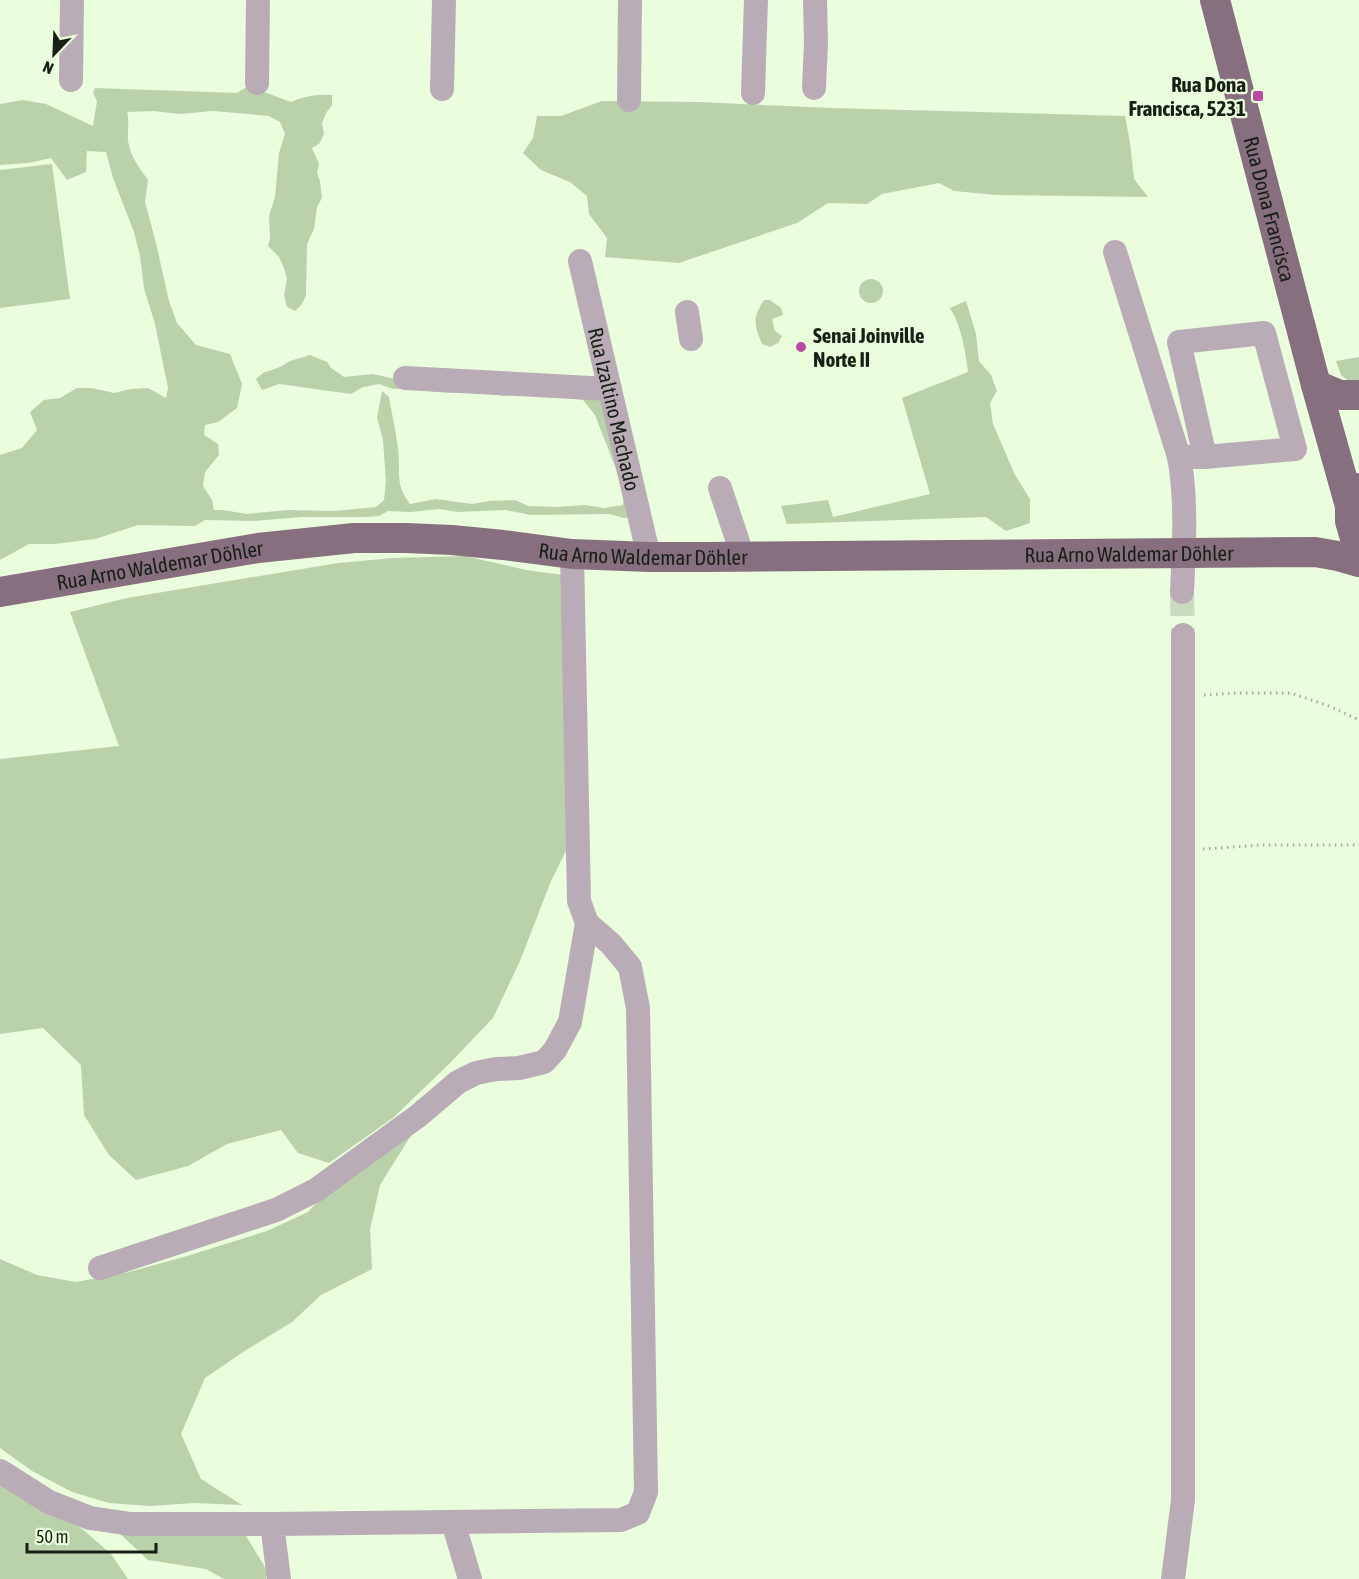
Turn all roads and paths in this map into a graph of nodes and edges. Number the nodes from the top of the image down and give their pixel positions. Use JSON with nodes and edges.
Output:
{"nodes":[{"id":1,"x":72,"y":0,"type":"edge"},
{"id":2,"x":258,"y":0,"type":"edge"},
{"id":3,"x":444,"y":0,"type":"edge"},
{"id":4,"x":630,"y":0,"type":"edge"},
{"id":5,"x":756,"y":0,"type":"edge"},
{"id":6,"x":815,"y":0,"type":"edge"},
{"id":7,"x":1215,"y":0,"type":"edge"},
{"id":8,"x":71,"y":80,"type":"dead end"},
{"id":9,"x":257,"y":82,"type":"dead end"},
{"id":10,"x":814,"y":88,"type":"dead end"},
{"id":11,"x":442,"y":89,"type":"dead end"},
{"id":12,"x":753,"y":93,"type":"dead end"},
{"id":13,"x":629,"y":100,"type":"dead end"},
{"id":14,"x":1115,"y":252,"type":"dead end"},
{"id":15,"x":580,"y":261,"type":"dead end"},
{"id":16,"x":687,"y":312,"type":"dead end"},
{"id":17,"x":691,"y":339,"type":"dead end"},
{"id":18,"x":405,"y":378,"type":"dead end"},
{"id":19,"x":1316,"y":385,"type":"junction"},
{"id":20,"x":610,"y":388,"type":"junction"},
{"id":21,"x":1359,"y":395,"type":"edge"},
{"id":22,"x":1325,"y":417,"type":"junction"},
{"id":23,"x":1179,"y":457,"type":"junction"},
{"id":24,"x":1204,"y":457,"type":"junction"},
{"id":25,"x":1359,"y":464,"type":"edge"},
{"id":26,"x":720,"y":488,"type":"dead end"},
{"id":27,"x":1353,"y":504,"type":"edge"},
{"id":28,"x":1292,"y":552,"type":"junction"},
{"id":29,"x":1359,"y":552,"type":"edge"},
{"id":30,"x":1184,"y":553,"type":"junction"},
{"id":31,"x":572,"y":554,"type":"junction"},
{"id":32,"x":743,"y":556,"type":"junction"},
{"id":33,"x":649,"y":557,"type":"junction"},
{"id":34,"x":1359,"y":562,"type":"edge"},
{"id":35,"x":0,"y":592,"type":"edge"},
{"id":36,"x":1182,"y":592,"type":"tunnel mouth"},
{"id":37,"x":1184,"y":634,"type":"tunnel mouth"},
{"id":38,"x":1184,"y":696,"type":"junction"},
{"id":39,"x":1359,"y":720,"type":"edge"},
{"id":40,"x":1359,"y":845,"type":"edge"},
{"id":41,"x":1184,"y":850,"type":"junction"},
{"id":42,"x":587,"y":923,"type":"junction"},
{"id":43,"x":100,"y":1268,"type":"dead end"},
{"id":44,"x":0,"y":1471,"type":"edge"},
{"id":45,"x":453,"y":1522,"type":"junction"},
{"id":46,"x":272,"y":1524,"type":"junction"},
{"id":47,"x":279,"y":1579,"type":"edge"},
{"id":48,"x":470,"y":1579,"type":"edge"},
{"id":49,"x":1173,"y":1579,"type":"edge"}],
"edges":[{"from":1,"to":8,"type":"street"},
{"from":2,"to":9,"type":"street"},
{"from":3,"to":11,"type":"street"},
{"from":4,"to":13,"type":"street"},
{"from":5,"to":12,"type":"street"},
{"from":6,"to":10,"type":"street"},
{"from":7,"to":19,"type":"main road","name":"Rua Dona Francisca"},
{"from":14,"to":23,"type":"street"},
{"from":15,"to":20,"type":"street","name":"Rua Izaltino Machado"},
{"from":16,"to":17,"type":"street"},
{"from":18,"to":20,"type":"street"},
{"from":19,"to":21,"type":"main road"},
{"from":19,"to":22,"type":"main road","name":"Rua Dona Francisca"},
{"from":20,"to":33,"type":"street","name":"Rua Izaltino Machado"},
{"from":22,"to":25,"type":"main road","name":"Rua Dona Francisca"},
{"from":22,"to":27,"type":"main road","name":"Rua Dona Francisca"},
{"from":23,"to":24,"type":"street"},
{"from":23,"to":30,"type":"street"},
{"from":24,"to":24,"type":"street"},
{"from":26,"to":32,"type":"street"},
{"from":27,"to":28,"type":"main road","name":"Rua Arno Waldemar Döhler"},
{"from":27,"to":29,"type":"main road","name":"Rua Dona Francisca"},
{"from":28,"to":30,"type":"main road","name":"Rua Arno Waldemar Döhler"},
{"from":28,"to":34,"type":"main road","name":"Rua Arno Waldemar Döhler"},
{"from":30,"to":32,"type":"main road","name":"Rua Arno Waldemar Döhler"},
{"from":30,"to":36,"type":"street"},
{"from":31,"to":33,"type":"main road","name":"Rua Arno Waldemar Döhler"},
{"from":31,"to":35,"type":"main road","name":"Rua Arno Waldemar Döhler"},
{"from":31,"to":42,"type":"street"},
{"from":32,"to":33,"type":"main road","name":"Rua Arno Waldemar Döhler"},
{"from":37,"to":38,"type":"street"},
{"from":38,"to":39,"type":"path"},
{"from":38,"to":41,"type":"street"},
{"from":40,"to":41,"type":"path"},
{"from":41,"to":49,"type":"street"},
{"from":42,"to":43,"type":"street"},
{"from":42,"to":45,"type":"street"},
{"from":44,"to":46,"type":"street"},
{"from":45,"to":46,"type":"street"},
{"from":45,"to":48,"type":"street"},
{"from":46,"to":47,"type":"street"}]}
